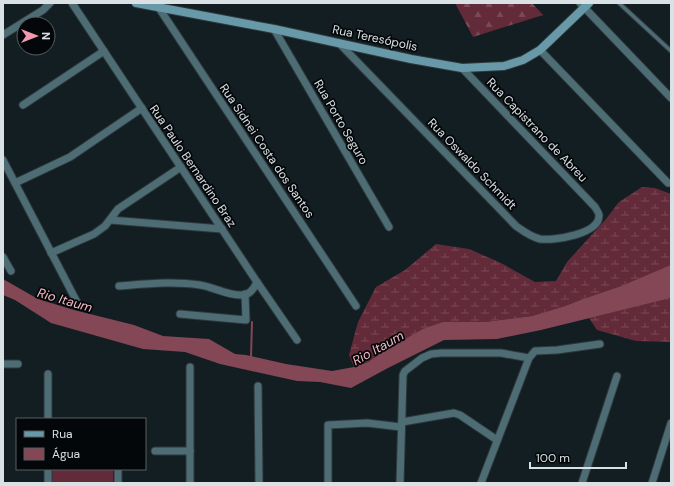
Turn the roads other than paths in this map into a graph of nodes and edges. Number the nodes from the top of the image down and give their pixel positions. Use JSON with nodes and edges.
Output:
{"nodes":[{"id":1,"x":50,"y":3,"type":"edge"},
{"id":2,"x":72,"y":3,"type":"edge"},
{"id":3,"x":136,"y":3,"type":"edge"},
{"id":4,"x":619,"y":3,"type":"edge"},
{"id":5,"x":584,"y":5,"type":"edge"},
{"id":6,"x":159,"y":8,"type":"junction"},
{"id":7,"x":274,"y":29,"type":"junction"},
{"id":8,"x":3,"y":35,"type":"edge"},
{"id":9,"x":339,"y":43,"type":"junction"},
{"id":10,"x":540,"y":50,"type":"junction"},
{"id":11,"x":104,"y":51,"type":"junction"},
{"id":12,"x":671,"y":51,"type":"edge"},
{"id":13,"x":462,"y":68,"type":"junction"},
{"id":14,"x":671,"y":98,"type":"edge"},
{"id":15,"x":23,"y":106,"type":"dead end"},
{"id":16,"x":142,"y":108,"type":"junction"},
{"id":17,"x":3,"y":160,"type":"edge"},
{"id":18,"x":181,"y":167,"type":"junction"},
{"id":19,"x":15,"y":183,"type":"junction"},
{"id":20,"x":668,"y":184,"type":"dead end"},
{"id":21,"x":595,"y":207,"type":"joint"},
{"id":22,"x":110,"y":220,"type":"junction"},
{"id":23,"x":389,"y":227,"type":"dead end"},
{"id":24,"x":222,"y":229,"type":"junction"},
{"id":25,"x":51,"y":253,"type":"junction"},
{"id":26,"x":3,"y":257,"type":"edge"},
{"id":27,"x":11,"y":271,"type":"dead end"},
{"id":28,"x":257,"y":282,"type":"junction"},
{"id":29,"x":119,"y":286,"type":"dead end"},
{"id":30,"x":245,"y":294,"type":"junction"},
{"id":31,"x":78,"y":304,"type":"dead end"},
{"id":32,"x":356,"y":306,"type":"dead end"},
{"id":33,"x":180,"y":314,"type":"dead end"},
{"id":34,"x":297,"y":340,"type":"dead end"},
{"id":35,"x":600,"y":344,"type":"dead end"},
{"id":36,"x":529,"y":358,"type":"junction"},
{"id":37,"x":3,"y":364,"type":"edge"},
{"id":38,"x":18,"y":364,"type":"dead end"},
{"id":39,"x":190,"y":367,"type":"dead end"},
{"id":40,"x":48,"y":374,"type":"dead end"},
{"id":41,"x":617,"y":376,"type":"dead end"},
{"id":42,"x":258,"y":386,"type":"dead end"},
{"id":43,"x":48,"y":418,"type":"edge"},
{"id":44,"x":671,"y":423,"type":"edge"},
{"id":45,"x":401,"y":424,"type":"junction"},
{"id":46,"x":498,"y":440,"type":"junction"},
{"id":47,"x":155,"y":451,"type":"dead end"},
{"id":48,"x":190,"y":451,"type":"junction"},
{"id":49,"x":48,"y":470,"type":"edge"},
{"id":50,"x":118,"y":470,"type":"edge"},
{"id":51,"x":48,"y":483,"type":"edge"},
{"id":52,"x":118,"y":483,"type":"edge"},
{"id":53,"x":190,"y":483,"type":"edge"},
{"id":54,"x":259,"y":483,"type":"edge"},
{"id":55,"x":328,"y":483,"type":"edge"},
{"id":56,"x":400,"y":483,"type":"edge"},
{"id":57,"x":481,"y":483,"type":"edge"},
{"id":58,"x":582,"y":483,"type":"edge"},
{"id":59,"x":652,"y":483,"type":"edge"}],
"edges":[{"from":1,"to":8,"type":"street"},
{"from":2,"to":11,"type":"street","name":"Rua Paulo Bernardino Braz"},
{"from":3,"to":6,"type":"street","name":"Rua Teresópolis"},
{"from":4,"to":12,"type":"lane"},
{"from":5,"to":10,"type":"street","name":"Rua Teresópolis"},
{"from":5,"to":14,"type":"street"},
{"from":6,"to":7,"type":"street","name":"Rua Teresópolis"},
{"from":6,"to":32,"type":"street","name":"Rua Sidnei Costa dos Santos"},
{"from":7,"to":9,"type":"street","name":"Rua Teresópolis"},
{"from":7,"to":23,"type":"street","name":"Rua Porto Seguro"},
{"from":9,"to":13,"type":"street","name":"Rua Teresópolis"},
{"from":9,"to":21,"type":"street","name":"Rua Oswaldo Schmidt"},
{"from":10,"to":13,"type":"street","name":"Rua Teresópolis"},
{"from":10,"to":20,"type":"street"},
{"from":11,"to":15,"type":"street"},
{"from":11,"to":16,"type":"street","name":"Rua Paulo Bernardino Braz"},
{"from":13,"to":21,"type":"street","name":"Rua Capistrano de Abreu"},
{"from":16,"to":18,"type":"street","name":"Rua Paulo Bernardino Braz"},
{"from":16,"to":19,"type":"street"},
{"from":17,"to":19,"type":"street"},
{"from":18,"to":22,"type":"street"},
{"from":18,"to":24,"type":"street","name":"Rua Paulo Bernardino Braz"},
{"from":19,"to":25,"type":"street"},
{"from":22,"to":24,"type":"street"},
{"from":22,"to":25,"type":"street"},
{"from":24,"to":28,"type":"street","name":"Rua Paulo Bernardino Braz"},
{"from":25,"to":31,"type":"street"},
{"from":26,"to":27,"type":"street"},
{"from":28,"to":30,"type":"street"},
{"from":28,"to":34,"type":"street","name":"Rua Paulo Bernardino Braz"},
{"from":29,"to":30,"type":"street"},
{"from":30,"to":33,"type":"street"},
{"from":35,"to":36,"type":"street"},
{"from":36,"to":45,"type":"street"},
{"from":36,"to":46,"type":"street"},
{"from":37,"to":38,"type":"street"},
{"from":39,"to":48,"type":"street"},
{"from":40,"to":43,"type":"street"},
{"from":41,"to":58,"type":"street"},
{"from":42,"to":54,"type":"street"},
{"from":44,"to":59,"type":"street"},
{"from":45,"to":46,"type":"street"},
{"from":45,"to":55,"type":"street"},
{"from":45,"to":56,"type":"street"},
{"from":46,"to":57,"type":"street"},
{"from":47,"to":48,"type":"street"},
{"from":48,"to":53,"type":"street"},
{"from":49,"to":51,"type":"street"},
{"from":50,"to":52,"type":"street"}]}
